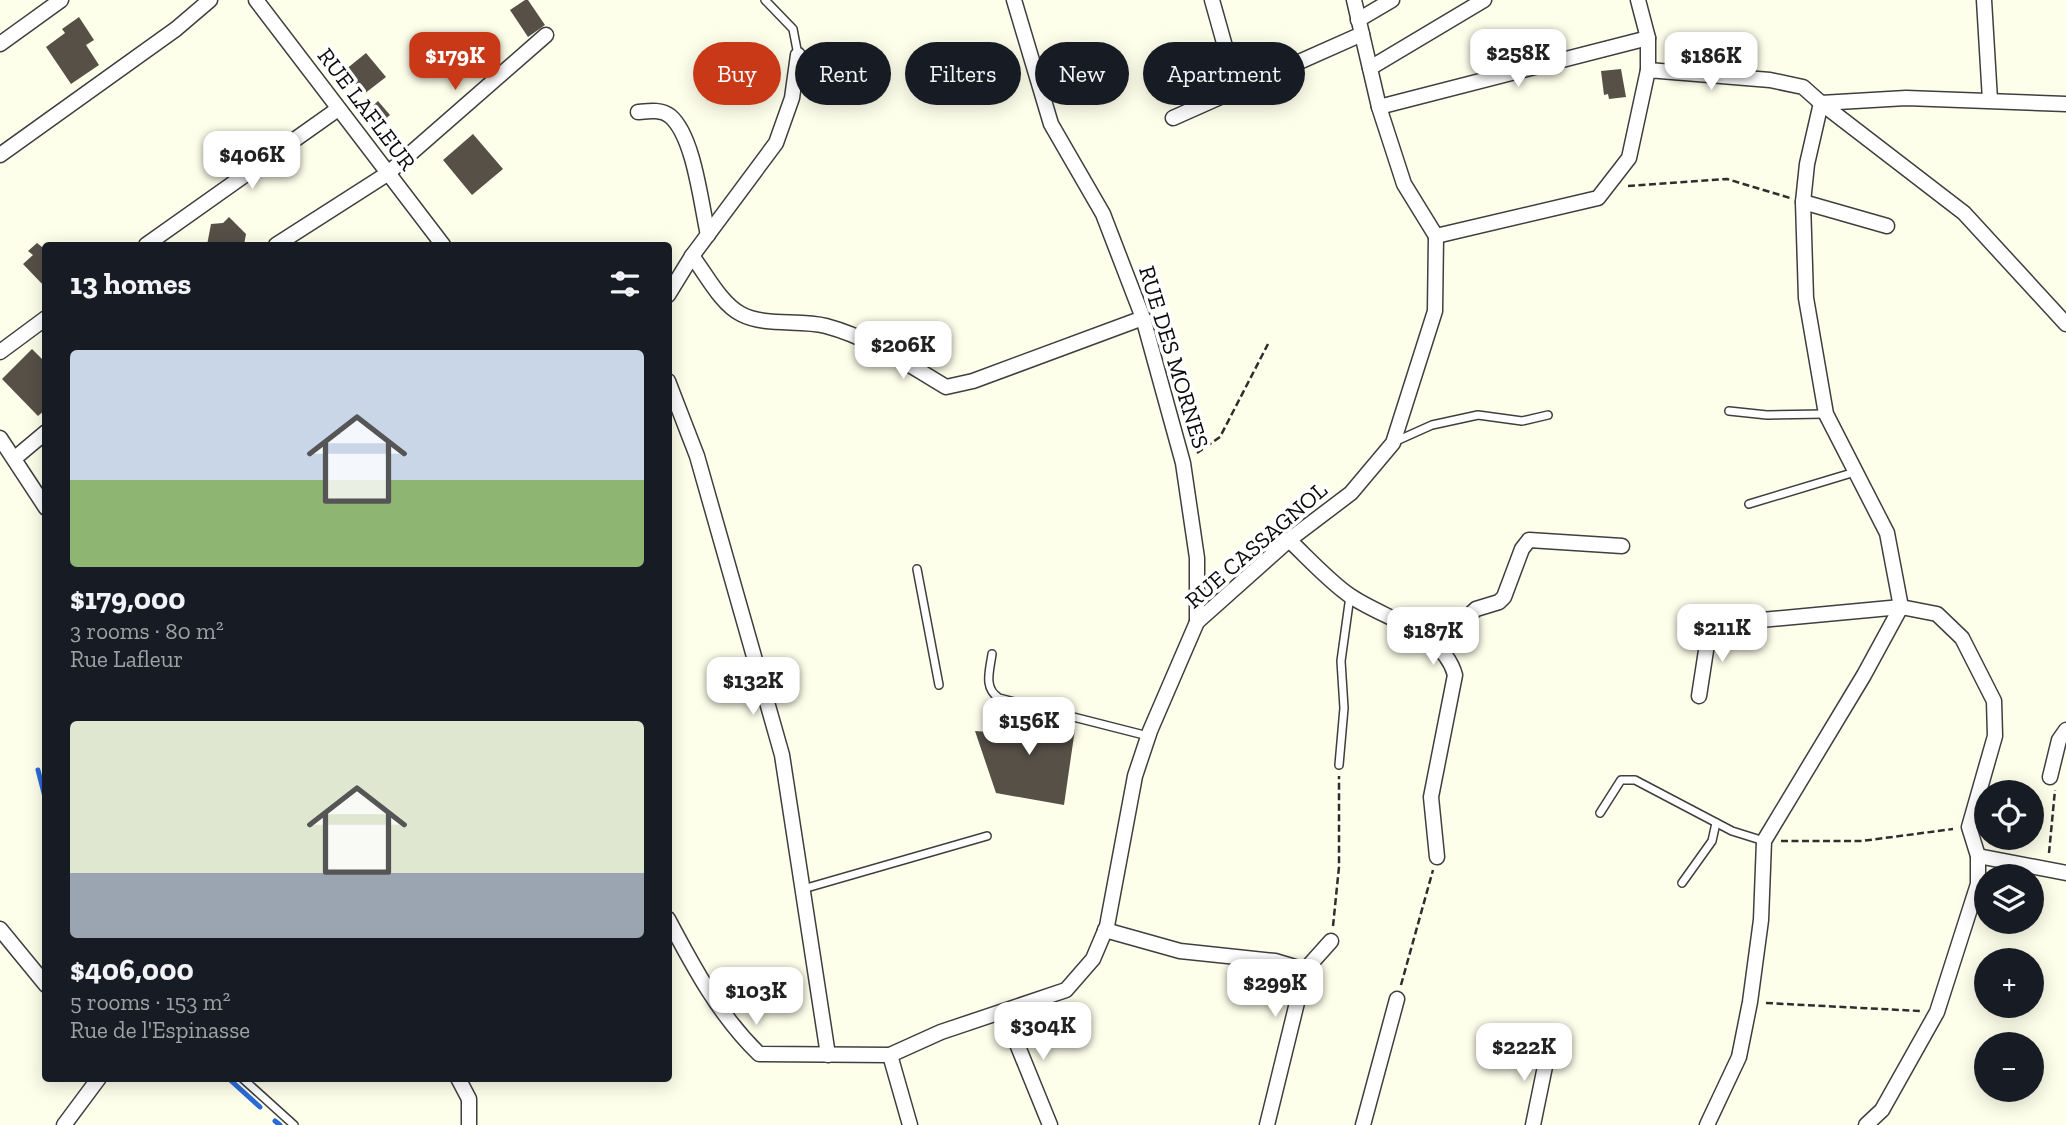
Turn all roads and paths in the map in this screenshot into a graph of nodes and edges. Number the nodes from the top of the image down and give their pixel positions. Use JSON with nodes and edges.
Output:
{"nodes":[{"id":1,"x":61,"y":0,"type":"edge"},
{"id":2,"x":210,"y":0,"type":"edge"},
{"id":3,"x":256,"y":0,"type":"edge"},
{"id":4,"x":765,"y":0,"type":"edge"},
{"id":5,"x":1014,"y":0,"type":"edge"},
{"id":6,"x":1212,"y":0,"type":"edge"},
{"id":7,"x":1354,"y":0,"type":"edge"},
{"id":8,"x":1392,"y":0,"type":"edge"},
{"id":9,"x":1484,"y":0,"type":"edge"},
{"id":10,"x":1638,"y":0,"type":"edge"},
{"id":11,"x":1984,"y":0,"type":"edge"},
{"id":12,"x":1360,"y":27,"type":"junction"},
{"id":13,"x":546,"y":35,"type":"dead end"},
{"id":14,"x":1648,"y":38,"type":"junction"},
{"id":15,"x":796,"y":42,"type":"edge"},
{"id":16,"x":1224,"y":42,"type":"edge"},
{"id":17,"x":0,"y":44,"type":"edge"},
{"id":18,"x":1305,"y":55,"type":"edge"},
{"id":19,"x":1370,"y":68,"type":"junction"},
{"id":20,"x":1648,"y":70,"type":"junction"},
{"id":21,"x":795,"y":76,"type":"edge"},
{"id":22,"x":1990,"y":100,"type":"junction"},
{"id":23,"x":1821,"y":103,"type":"junction"},
{"id":24,"x":2066,"y":103,"type":"edge"},
{"id":25,"x":1202,"y":105,"type":"edge"},
{"id":26,"x":1378,"y":107,"type":"junction"},
{"id":27,"x":338,"y":109,"type":"junction"},
{"id":28,"x":638,"y":112,"type":"dead end"},
{"id":29,"x":1173,"y":118,"type":"dead end"},
{"id":30,"x":0,"y":155,"type":"edge"},
{"id":31,"x":387,"y":174,"type":"junction"},
{"id":32,"x":1606,"y":187,"type":"junction"},
{"id":33,"x":1803,"y":202,"type":"junction"},
{"id":34,"x":1887,"y":226,"type":"dead end"},
{"id":35,"x":708,"y":234,"type":"junction"},
{"id":36,"x":1436,"y":236,"type":"junction"},
{"id":37,"x":150,"y":242,"type":"edge"},
{"id":38,"x":281,"y":242,"type":"edge"},
{"id":39,"x":441,"y":242,"type":"edge"},
{"id":40,"x":692,"y":256,"type":"junction"},
{"id":41,"x":672,"y":288,"type":"edge"},
{"id":42,"x":2063,"y":314,"type":"edge"},
{"id":43,"x":1143,"y":318,"type":"junction"},
{"id":44,"x":42,"y":321,"type":"edge"},
{"id":45,"x":1268,"y":344,"type":"dead end"},
{"id":46,"x":0,"y":352,"type":"edge"},
{"id":47,"x":672,"y":391,"type":"edge"},
{"id":48,"x":1728,"y":411,"type":"dead end"},
{"id":49,"x":1826,"y":414,"type":"junction"},
{"id":50,"x":1548,"y":415,"type":"dead end"},
{"id":51,"x":42,"y":435,"type":"edge"},
{"id":52,"x":0,"y":438,"type":"edge"},
{"id":53,"x":1393,"y":443,"type":"junction"},
{"id":54,"x":15,"y":458,"type":"junction"},
{"id":55,"x":1183,"y":463,"type":"junction"},
{"id":56,"x":1855,"y":472,"type":"junction"},
{"id":57,"x":42,"y":502,"type":"edge"},
{"id":58,"x":1749,"y":504,"type":"dead end"},
{"id":59,"x":1289,"y":540,"type":"junction"},
{"id":60,"x":1622,"y":546,"type":"dead end"},
{"id":61,"x":917,"y":569,"type":"dead end"},
{"id":62,"x":1349,"y":596,"type":"junction"},
{"id":63,"x":1900,"y":607,"type":"junction"},
{"id":64,"x":1197,"y":622,"type":"junction"},
{"id":65,"x":1437,"y":646,"type":"junction"},
{"id":66,"x":992,"y":654,"type":"dead end"},
{"id":67,"x":939,"y":685,"type":"dead end"},
{"id":68,"x":1699,"y":696,"type":"dead end"},
{"id":69,"x":2066,"y":730,"type":"edge"},
{"id":70,"x":1148,"y":736,"type":"junction"},
{"id":71,"x":1339,"y":765,"type":"joint"},
{"id":72,"x":2050,"y":777,"type":"joint"},
{"id":73,"x":1600,"y":813,"type":"dead end"},
{"id":74,"x":1716,"y":823,"type":"junction"},
{"id":75,"x":1969,"y":827,"type":"junction"},
{"id":76,"x":987,"y":836,"type":"dead end"},
{"id":77,"x":1764,"y":841,"type":"junction"},
{"id":78,"x":1978,"y":856,"type":"junction"},
{"id":79,"x":1437,"y":857,"type":"joint"},
{"id":80,"x":2046,"y":868,"type":"junction"},
{"id":81,"x":2066,"y":873,"type":"edge"},
{"id":82,"x":1682,"y":883,"type":"dead end"},
{"id":83,"x":803,"y":889,"type":"junction"},
{"id":84,"x":672,"y":927,"type":"edge"},
{"id":85,"x":0,"y":929,"type":"edge"},
{"id":86,"x":1105,"y":930,"type":"junction"},
{"id":87,"x":1331,"y":941,"type":"joint"},
{"id":88,"x":1305,"y":970,"type":"junction"},
{"id":89,"x":42,"y":980,"type":"edge"},
{"id":90,"x":1397,"y":999,"type":"joint"},
{"id":91,"x":1750,"y":1002,"type":"junction"},
{"id":92,"x":1004,"y":1012,"type":"junction"},
{"id":93,"x":1937,"y":1012,"type":"junction"},
{"id":94,"x":1549,"y":1047,"type":"dead end"},
{"id":95,"x":828,"y":1055,"type":"junction"},
{"id":96,"x":890,"y":1055,"type":"junction"},
{"id":97,"x":97,"y":1082,"type":"edge"},
{"id":98,"x":246,"y":1082,"type":"edge"},
{"id":99,"x":460,"y":1082,"type":"edge"},
{"id":100,"x":64,"y":1125,"type":"edge"},
{"id":101,"x":294,"y":1125,"type":"edge"},
{"id":102,"x":469,"y":1125,"type":"edge"},
{"id":103,"x":910,"y":1125,"type":"edge"},
{"id":104,"x":1050,"y":1125,"type":"edge"},
{"id":105,"x":1267,"y":1125,"type":"edge"},
{"id":106,"x":1363,"y":1125,"type":"edge"},
{"id":107,"x":1533,"y":1125,"type":"edge"},
{"id":108,"x":1707,"y":1125,"type":"edge"},
{"id":109,"x":1866,"y":1125,"type":"edge"}],
"edges":[{"from":1,"to":17,"type":"street"},
{"from":2,"to":30,"type":"street"},
{"from":3,"to":27,"type":"street","name":"RUE LAFLEUR"},
{"from":4,"to":15,"type":"lane"},
{"from":5,"to":43,"type":"street","name":"RUE DES MORNES"},
{"from":6,"to":16,"type":"street"},
{"from":7,"to":12,"type":"street"},
{"from":8,"to":12,"type":"street"},
{"from":9,"to":19,"type":"street"},
{"from":10,"to":14,"type":"street"},
{"from":11,"to":22,"type":"street"},
{"from":12,"to":18,"type":"street"},
{"from":12,"to":19,"type":"street"},
{"from":13,"to":31,"type":"street"},
{"from":14,"to":20,"type":"street"},
{"from":14,"to":26,"type":"street"},
{"from":19,"to":26,"type":"street"},
{"from":20,"to":23,"type":"street"},
{"from":20,"to":32,"type":"street"},
{"from":21,"to":35,"type":"street"},
{"from":22,"to":23,"type":"street"},
{"from":22,"to":24,"type":"street"},
{"from":23,"to":33,"type":"street"},
{"from":23,"to":42,"type":"street"},
{"from":25,"to":29,"type":"street"},
{"from":26,"to":36,"type":"street"},
{"from":27,"to":31,"type":"street","name":"RUE LAFLEUR"},
{"from":27,"to":37,"type":"street"},
{"from":28,"to":35,"type":"street"},
{"from":31,"to":38,"type":"street"},
{"from":31,"to":39,"type":"street","name":"RUE LAFLEUR"},
{"from":32,"to":33,"type":"path"},
{"from":32,"to":36,"type":"street"},
{"from":33,"to":34,"type":"street"},
{"from":33,"to":49,"type":"street"},
{"from":35,"to":40,"type":"street"},
{"from":36,"to":53,"type":"street","name":"RUE CASSAGNOL"},
{"from":40,"to":41,"type":"street"},
{"from":40,"to":43,"type":"street"},
{"from":43,"to":55,"type":"street","name":"RUE DES MORNES"},
{"from":44,"to":46,"type":"street"},
{"from":45,"to":55,"type":"path"},
{"from":47,"to":83,"type":"street"},
{"from":48,"to":49,"type":"lane"},
{"from":49,"to":56,"type":"street"},
{"from":50,"to":53,"type":"lane"},
{"from":51,"to":54,"type":"street"},
{"from":52,"to":54,"type":"street"},
{"from":53,"to":59,"type":"street","name":"RUE CASSAGNOL"},
{"from":54,"to":57,"type":"street"},
{"from":55,"to":64,"type":"street","name":"RUE DES MORNES"},
{"from":56,"to":58,"type":"lane"},
{"from":56,"to":63,"type":"street"},
{"from":59,"to":62,"type":"street"},
{"from":59,"to":64,"type":"street","name":"RUE CASSAGNOL"},
{"from":60,"to":65,"type":"street"},
{"from":61,"to":67,"type":"lane"},
{"from":62,"to":65,"type":"street"},
{"from":62,"to":71,"type":"lane"},
{"from":63,"to":68,"type":"street"},
{"from":63,"to":75,"type":"street"},
{"from":63,"to":77,"type":"street"},
{"from":64,"to":70,"type":"street","name":"RUE CASSAGNOL"},
{"from":65,"to":79,"type":"street"},
{"from":66,"to":70,"type":"lane"},
{"from":69,"to":72,"type":"street"},
{"from":70,"to":86,"type":"street","name":"RUE CASSAGNOL"},
{"from":71,"to":87,"type":"path"},
{"from":72,"to":80,"type":"path"},
{"from":73,"to":74,"type":"lane"},
{"from":74,"to":77,"type":"lane"},
{"from":74,"to":82,"type":"lane"},
{"from":75,"to":77,"type":"path"},
{"from":75,"to":78,"type":"street"},
{"from":76,"to":83,"type":"lane"},
{"from":77,"to":91,"type":"street"},
{"from":78,"to":80,"type":"street"},
{"from":78,"to":93,"type":"street"},
{"from":79,"to":90,"type":"path"},
{"from":80,"to":81,"type":"street"},
{"from":83,"to":95,"type":"street"},
{"from":84,"to":95,"type":"street"},
{"from":85,"to":89,"type":"street"},
{"from":86,"to":88,"type":"street"},
{"from":86,"to":92,"type":"street","name":"RUE CASSAGNOL"},
{"from":87,"to":88,"type":"street"},
{"from":88,"to":105,"type":"street"},
{"from":90,"to":106,"type":"street"},
{"from":91,"to":93,"type":"path"},
{"from":91,"to":108,"type":"street"},
{"from":92,"to":96,"type":"street","name":"RUE CASSAGNOL"},
{"from":92,"to":104,"type":"street"},
{"from":93,"to":109,"type":"street"},
{"from":94,"to":107,"type":"street"},
{"from":95,"to":96,"type":"street"},
{"from":96,"to":103,"type":"street"},
{"from":97,"to":100,"type":"street"},
{"from":98,"to":101,"type":"lane"},
{"from":99,"to":102,"type":"street"}]}
